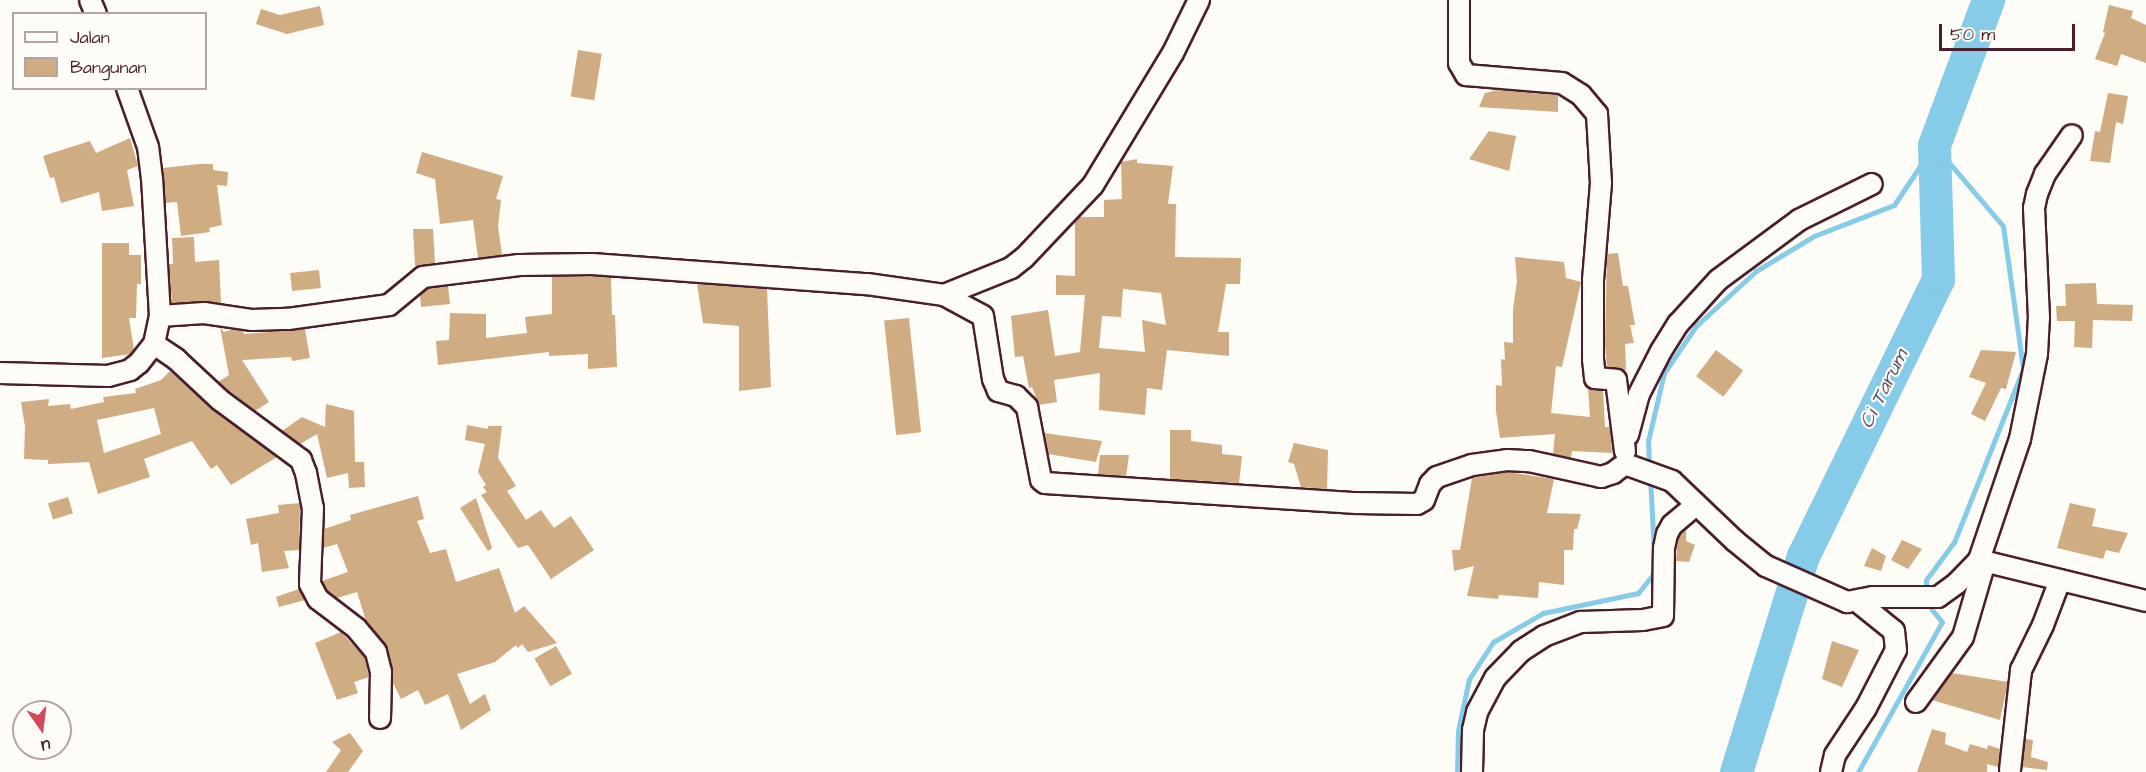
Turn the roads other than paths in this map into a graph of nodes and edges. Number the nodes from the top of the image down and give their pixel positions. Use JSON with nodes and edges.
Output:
{"nodes":[{"id":1,"x":1199,"y":0,"type":"edge"},
{"id":2,"x":1459,"y":0,"type":"edge"},
{"id":3,"x":127,"y":90,"type":"edge"},
{"id":4,"x":2072,"y":135,"type":"dead end"},
{"id":5,"x":1872,"y":184,"type":"dead end"},
{"id":6,"x":944,"y":294,"type":"junction"},
{"id":7,"x":160,"y":316,"type":"junction"},
{"id":8,"x":154,"y":344,"type":"junction"},
{"id":9,"x":0,"y":373,"type":"edge"},
{"id":10,"x":1627,"y":461,"type":"junction"},
{"id":11,"x":1696,"y":505,"type":"junction"},
{"id":12,"x":1982,"y":561,"type":"junction"},
{"id":13,"x":2060,"y":580,"type":"junction"},
{"id":14,"x":2146,"y":601,"type":"edge"},
{"id":15,"x":1858,"y":602,"type":"junction"},
{"id":16,"x":1917,"y":702,"type":"dead end"},
{"id":17,"x":380,"y":718,"type":"dead end"},
{"id":18,"x":2010,"y":770,"type":"dead end"},
{"id":19,"x":1472,"y":772,"type":"edge"},
{"id":20,"x":1831,"y":772,"type":"edge"}],
"edges":[{"from":1,"to":6,"type":"street"},
{"from":2,"to":10,"type":"street"},
{"from":3,"to":7,"type":"street"},
{"from":4,"to":12,"type":"street"},
{"from":5,"to":10,"type":"street"},
{"from":6,"to":7,"type":"street"},
{"from":6,"to":10,"type":"street"},
{"from":7,"to":8,"type":"street"},
{"from":8,"to":9,"type":"street"},
{"from":8,"to":17,"type":"street"},
{"from":10,"to":11,"type":"street"},
{"from":11,"to":15,"type":"street"},
{"from":11,"to":19,"type":"street"},
{"from":12,"to":13,"type":"street"},
{"from":12,"to":15,"type":"street"},
{"from":12,"to":16,"type":"street"},
{"from":13,"to":14,"type":"street"},
{"from":13,"to":18,"type":"street"},
{"from":15,"to":20,"type":"street"}]}
